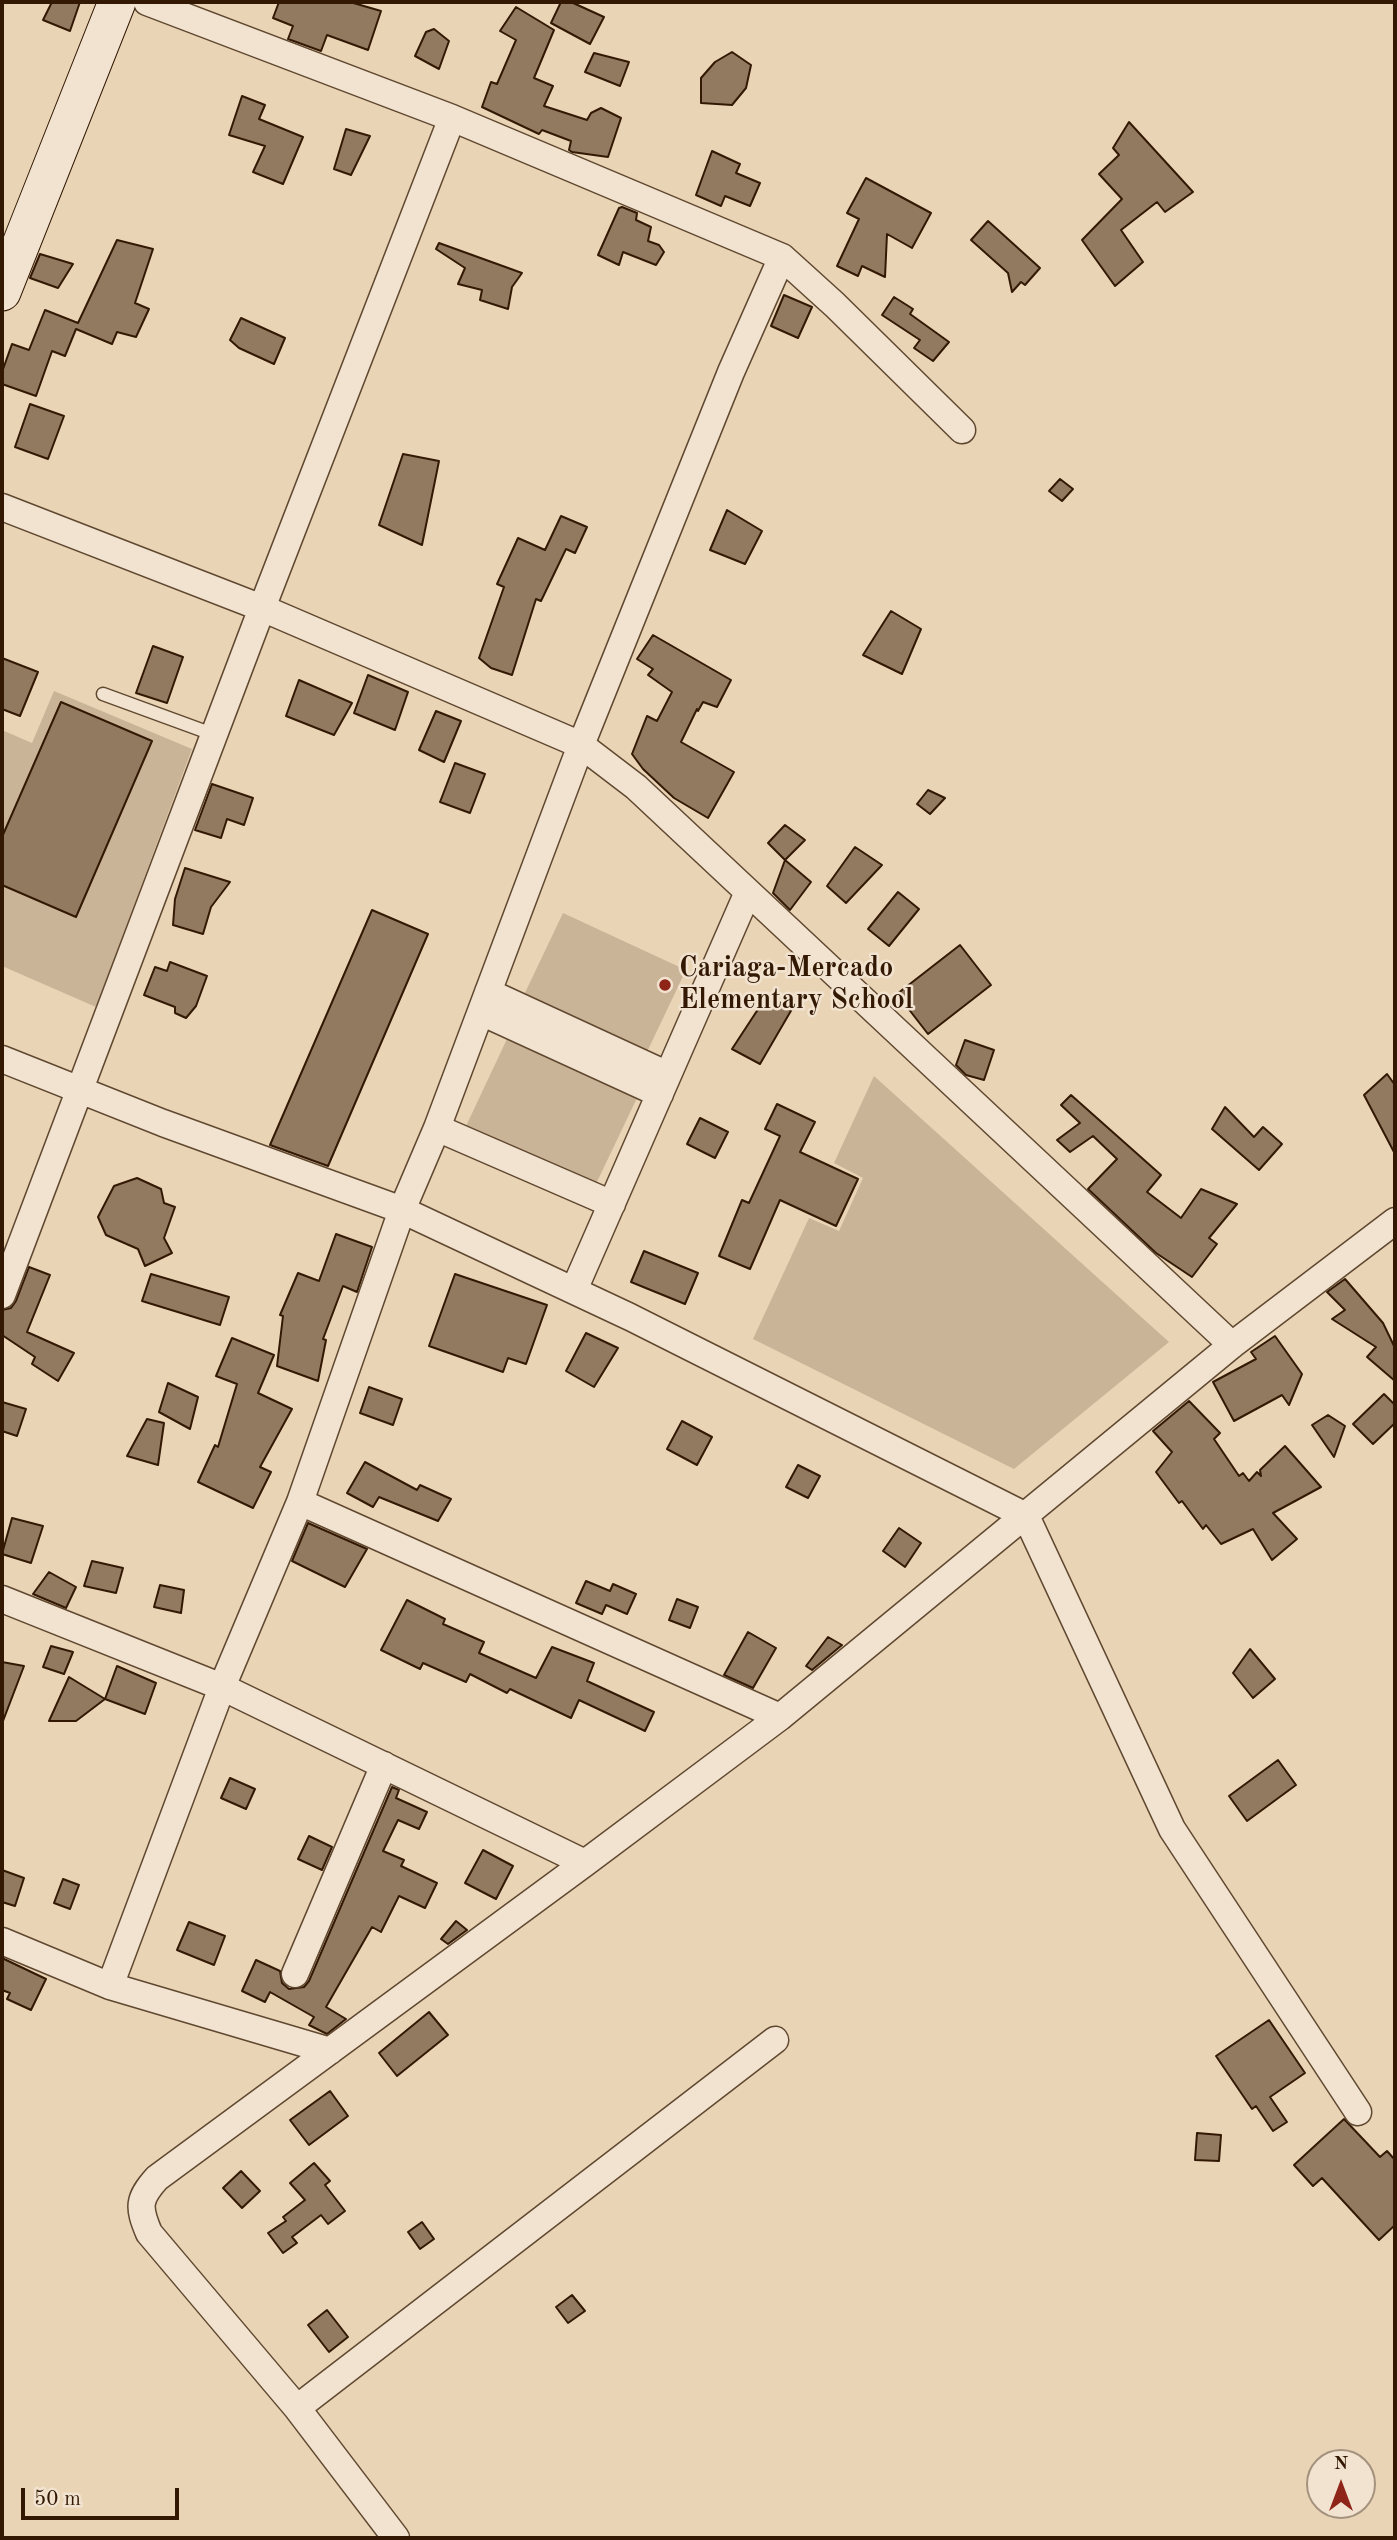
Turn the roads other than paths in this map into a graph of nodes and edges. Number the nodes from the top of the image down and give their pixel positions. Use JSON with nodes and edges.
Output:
{"nodes":[{"id":1,"x":117,"y":2,"type":"edge"},
{"id":2,"x":147,"y":2,"type":"edge"},
{"id":3,"x":452,"y":118,"type":"junction"},
{"id":4,"x":782,"y":257,"type":"junction"},
{"id":5,"x":2,"y":292,"type":"edge"},
{"id":6,"x":962,"y":430,"type":"dead end"},
{"id":7,"x":2,"y":507,"type":"edge"},
{"id":8,"x":262,"y":608,"type":"junction"},
{"id":9,"x":103,"y":694,"type":"dead end"},
{"id":10,"x":215,"y":735,"type":"junction"},
{"id":11,"x":580,"y":745,"type":"junction"},
{"id":12,"x":748,"y":892,"type":"junction"},
{"id":13,"x":485,"y":1002,"type":"junction"},
{"id":14,"x":2,"y":1059,"type":"edge"},
{"id":15,"x":664,"y":1085,"type":"junction"},
{"id":16,"x":81,"y":1091,"type":"junction"},
{"id":17,"x":437,"y":1128,"type":"junction"},
{"id":18,"x":612,"y":1204,"type":"junction"},
{"id":19,"x":402,"y":1210,"type":"junction"},
{"id":20,"x":1395,"y":1221,"type":"edge"},
{"id":21,"x":574,"y":1290,"type":"junction"},
{"id":22,"x":2,"y":1295,"type":"edge"},
{"id":23,"x":1232,"y":1345,"type":"junction"},
{"id":24,"x":300,"y":1502,"type":"junction"},
{"id":25,"x":1026,"y":1516,"type":"junction"},
{"id":26,"x":2,"y":1598,"type":"edge"},
{"id":27,"x":222,"y":1687,"type":"junction"},
{"id":28,"x":780,"y":1717,"type":"junction"},
{"id":29,"x":384,"y":1765,"type":"junction"},
{"id":30,"x":585,"y":1863,"type":"junction"},
{"id":31,"x":2,"y":1941,"type":"edge"},
{"id":32,"x":295,"y":1974,"type":"dead end"},
{"id":33,"x":110,"y":1986,"type":"junction"},
{"id":34,"x":775,"y":2040,"type":"dead end"},
{"id":35,"x":330,"y":2051,"type":"junction"},
{"id":36,"x":1357,"y":2112,"type":"dead end"},
{"id":37,"x":297,"y":2408,"type":"junction"},
{"id":38,"x":396,"y":2538,"type":"edge"}],
"edges":[{"from":1,"to":5,"type":"main road"},
{"from":2,"to":3,"type":"street"},
{"from":3,"to":4,"type":"street"},
{"from":3,"to":8,"type":"street"},
{"from":4,"to":6,"type":"street"},
{"from":4,"to":11,"type":"street"},
{"from":7,"to":8,"type":"street"},
{"from":8,"to":10,"type":"street"},
{"from":8,"to":11,"type":"street"},
{"from":9,"to":10,"type":"lane"},
{"from":10,"to":16,"type":"street"},
{"from":11,"to":12,"type":"street"},
{"from":11,"to":13,"type":"street"},
{"from":12,"to":15,"type":"street"},
{"from":12,"to":23,"type":"street"},
{"from":13,"to":15,"type":"street"},
{"from":13,"to":17,"type":"street"},
{"from":14,"to":16,"type":"street"},
{"from":15,"to":18,"type":"street"},
{"from":16,"to":19,"type":"street"},
{"from":16,"to":22,"type":"street"},
{"from":17,"to":18,"type":"street"},
{"from":17,"to":19,"type":"street"},
{"from":18,"to":21,"type":"street"},
{"from":19,"to":21,"type":"street"},
{"from":19,"to":24,"type":"street"},
{"from":20,"to":23,"type":"street"},
{"from":21,"to":25,"type":"street"},
{"from":23,"to":25,"type":"street"},
{"from":24,"to":27,"type":"street"},
{"from":24,"to":28,"type":"street"},
{"from":25,"to":28,"type":"street"},
{"from":25,"to":36,"type":"street"},
{"from":26,"to":27,"type":"street"},
{"from":27,"to":29,"type":"street"},
{"from":27,"to":33,"type":"street"},
{"from":28,"to":30,"type":"street"},
{"from":29,"to":30,"type":"street"},
{"from":29,"to":32,"type":"street"},
{"from":30,"to":35,"type":"street"},
{"from":31,"to":33,"type":"street"},
{"from":33,"to":35,"type":"street"},
{"from":34,"to":37,"type":"street"},
{"from":35,"to":37,"type":"street"},
{"from":37,"to":38,"type":"street"}]}
